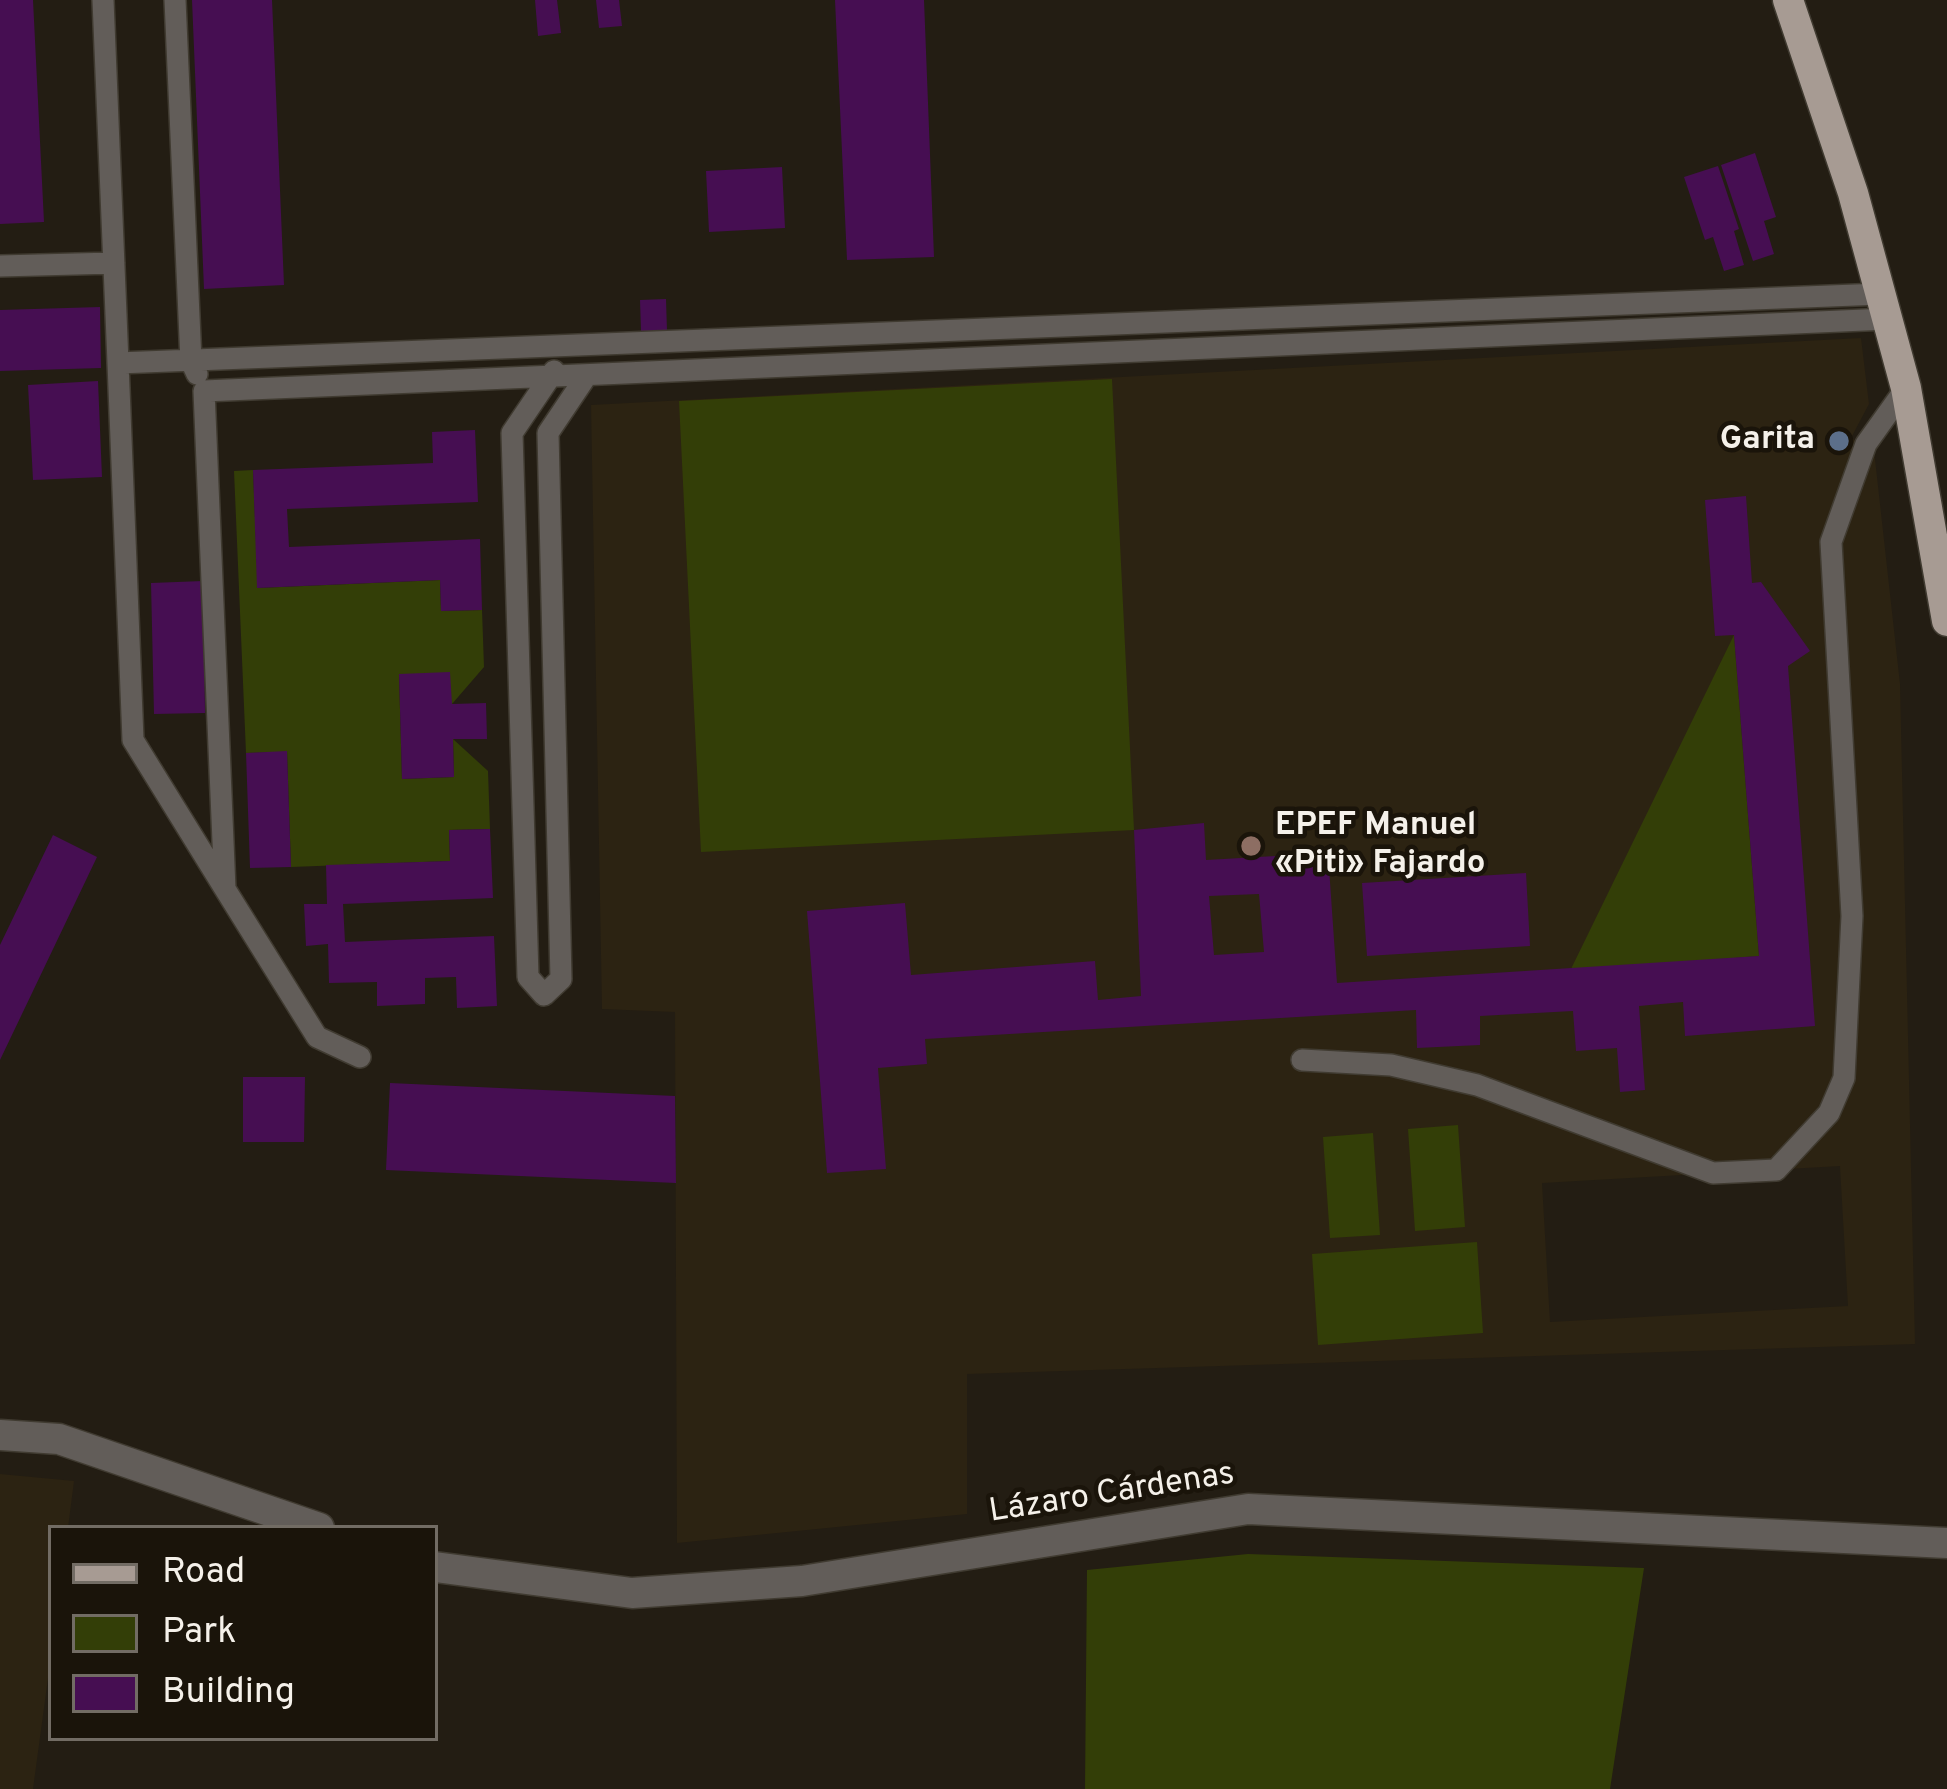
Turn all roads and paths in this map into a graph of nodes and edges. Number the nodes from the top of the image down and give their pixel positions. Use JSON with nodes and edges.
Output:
{"nodes":[{"id":1,"x":103,"y":0,"type":"edge"},
{"id":2,"x":176,"y":0,"type":"edge"},
{"id":3,"x":1788,"y":0,"type":"edge"},
{"id":4,"x":114,"y":263,"type":"junction"},
{"id":5,"x":0,"y":266,"type":"edge"},
{"id":6,"x":1884,"y":306,"type":"junction"},
{"id":7,"x":571,"y":345,"type":"junction"},
{"id":8,"x":191,"y":361,"type":"junction"},
{"id":9,"x":118,"y":363,"type":"junction"},
{"id":10,"x":587,"y":375,"type":"junction"},
{"id":11,"x":550,"y":376,"type":"junction"},
{"id":12,"x":1906,"y":388,"type":"junction"},
{"id":13,"x":204,"y":391,"type":"junction"},
{"id":14,"x":1947,"y":621,"type":"edge"},
{"id":15,"x":225,"y":889,"type":"junction"},
{"id":16,"x":360,"y":1057,"type":"dead end"},
{"id":17,"x":1302,"y":1060,"type":"dead end"},
{"id":18,"x":0,"y":1435,"type":"edge"},
{"id":19,"x":310,"y":1525,"type":"edge"},
{"id":20,"x":1947,"y":1543,"type":"edge"},
{"id":21,"x":438,"y":1567,"type":"edge"}],
"edges":[{"from":1,"to":4,"type":"lane"},
{"from":2,"to":8,"type":"lane"},
{"from":3,"to":6,"type":"main road"},
{"from":4,"to":5,"type":"lane"},
{"from":4,"to":9,"type":"lane"},
{"from":6,"to":7,"type":"lane"},
{"from":6,"to":10,"type":"lane"},
{"from":6,"to":12,"type":"main road"},
{"from":7,"to":8,"type":"lane"},
{"from":7,"to":11,"type":"lane"},
{"from":8,"to":9,"type":"lane"},
{"from":8,"to":13,"type":"lane"},
{"from":9,"to":15,"type":"lane"},
{"from":10,"to":11,"type":"lane"},
{"from":10,"to":11,"type":"lane"},
{"from":11,"to":13,"type":"lane"},
{"from":12,"to":14,"type":"main road"},
{"from":12,"to":17,"type":"lane"},
{"from":13,"to":15,"type":"lane"},
{"from":15,"to":16,"type":"lane"},
{"from":18,"to":19,"type":"street"},
{"from":20,"to":21,"type":"street","name":"Lázaro Cárdenas"}]}
